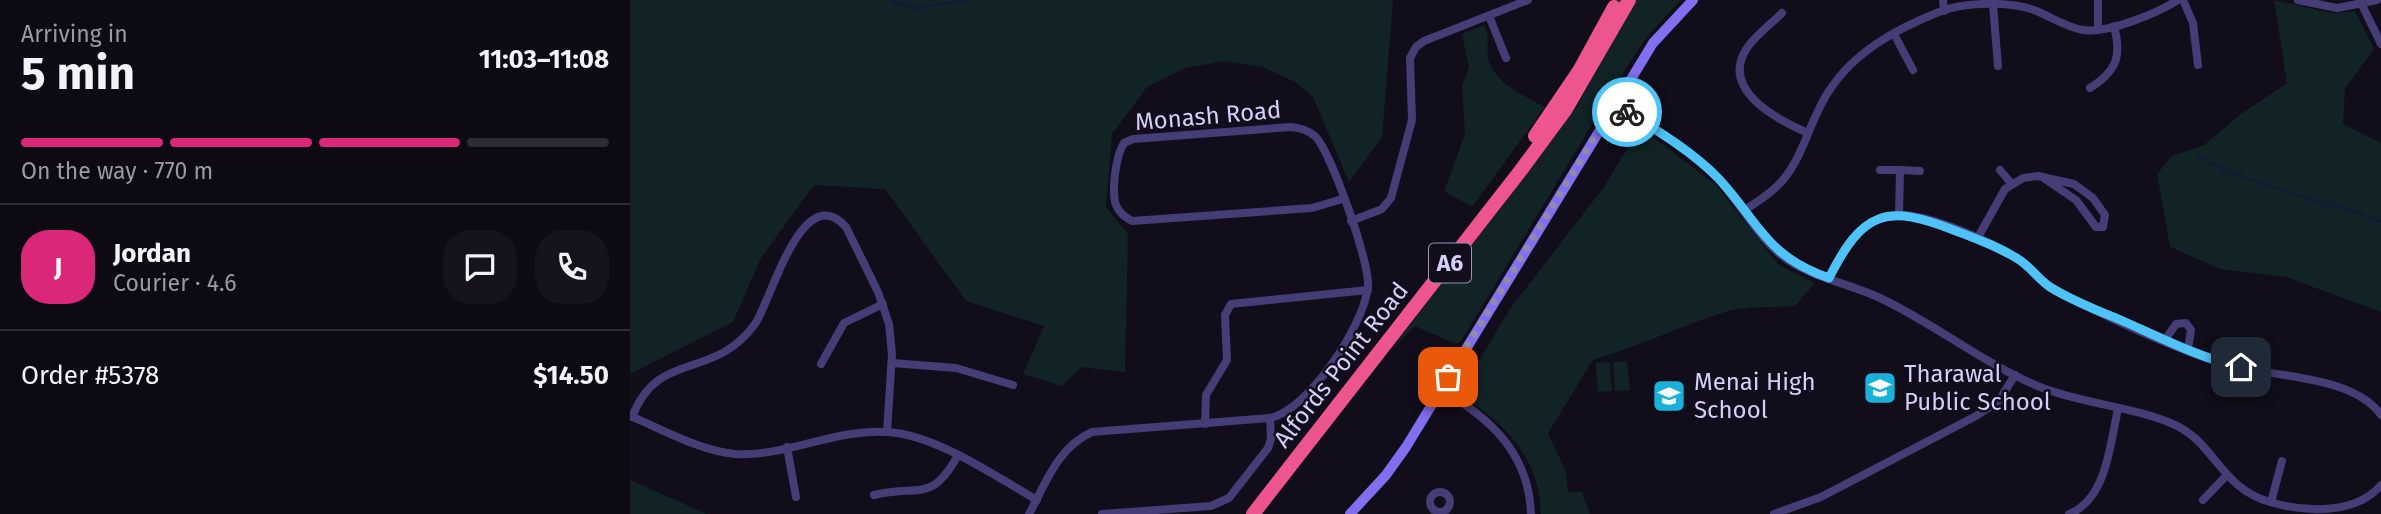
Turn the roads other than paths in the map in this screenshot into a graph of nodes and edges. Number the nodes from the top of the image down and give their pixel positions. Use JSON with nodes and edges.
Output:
{"nodes":[{"id":1,"x":1528,"y":0,"type":"edge"},
{"id":2,"x":1619,"y":0,"type":"edge"},
{"id":3,"x":1629,"y":0,"type":"edge"},
{"id":4,"x":1693,"y":0,"type":"edge"},
{"id":5,"x":1943,"y":0,"type":"edge"},
{"id":6,"x":2098,"y":0,"type":"edge"},
{"id":7,"x":2180,"y":0,"type":"edge"},
{"id":8,"x":2298,"y":0,"type":"edge"},
{"id":9,"x":2377,"y":0,"type":"edge"},
{"id":10,"x":1993,"y":5,"type":"junction"},
{"id":11,"x":2362,"y":5,"type":"junction"},
{"id":12,"x":1944,"y":11,"type":"junction"},
{"id":13,"x":1782,"y":13,"type":"dead end"},
{"id":14,"x":1489,"y":16,"type":"junction"},
{"id":15,"x":2114,"y":26,"type":"junction"},
{"id":16,"x":2098,"y":30,"type":"junction"},
{"id":17,"x":1894,"y":34,"type":"junction"},
{"id":18,"x":2381,"y":44,"type":"edge"},
{"id":19,"x":1506,"y":58,"type":"dead end"},
{"id":20,"x":2198,"y":65,"type":"dead end"},
{"id":21,"x":1998,"y":66,"type":"dead end"},
{"id":22,"x":1913,"y":70,"type":"dead end"},
{"id":23,"x":2090,"y":88,"type":"dead end"},
{"id":24,"x":1618,"y":106,"type":"junction"},
{"id":25,"x":1808,"y":133,"type":"junction"},
{"id":26,"x":1880,"y":170,"type":"dead end"},
{"id":27,"x":1899,"y":170,"type":"junction"},
{"id":28,"x":2000,"y":170,"type":"dead end"},
{"id":29,"x":1920,"y":171,"type":"dead end"},
{"id":30,"x":2045,"y":179,"type":"junction"},
{"id":31,"x":2011,"y":183,"type":"junction"},
{"id":32,"x":1342,"y":199,"type":"junction"},
{"id":33,"x":1745,"y":210,"type":"junction"},
{"id":34,"x":1899,"y":215,"type":"junction"},
{"id":35,"x":1351,"y":221,"type":"junction"},
{"id":36,"x":1977,"y":239,"type":"junction"},
{"id":37,"x":1829,"y":278,"type":"junction"},
{"id":38,"x":1368,"y":290,"type":"junction"},
{"id":39,"x":883,"y":304,"type":"junction"},
{"id":40,"x":2165,"y":340,"type":"junction"},
{"id":41,"x":2188,"y":349,"type":"junction"},
{"id":42,"x":892,"y":363,"type":"junction"},
{"id":43,"x":821,"y":364,"type":"dead end"},
{"id":44,"x":2015,"y":375,"type":"junction"},
{"id":45,"x":1013,"y":384,"type":"dead end"},
{"id":46,"x":1441,"y":390,"type":"junction"},
{"id":47,"x":2118,"y":409,"type":"junction"},
{"id":48,"x":2381,"y":415,"type":"edge"},
{"id":49,"x":631,"y":417,"type":"edge"},
{"id":50,"x":1270,"y":418,"type":"junction"},
{"id":51,"x":1205,"y":424,"type":"junction"},
{"id":52,"x":887,"y":432,"type":"junction"},
{"id":53,"x":787,"y":447,"type":"junction"},
{"id":54,"x":957,"y":457,"type":"junction"},
{"id":55,"x":2282,"y":461,"type":"dead end"},
{"id":56,"x":2226,"y":476,"type":"junction"},
{"id":57,"x":2381,"y":485,"type":"edge"},
{"id":58,"x":874,"y":495,"type":"dead end"},
{"id":59,"x":796,"y":497,"type":"dead end"},
{"id":60,"x":1037,"y":500,"type":"junction"},
{"id":61,"x":2203,"y":500,"type":"dead end"},
{"id":62,"x":2271,"y":502,"type":"junction"},
{"id":63,"x":2076,"y":513,"type":"edge"},
{"id":64,"x":1029,"y":514,"type":"edge"},
{"id":65,"x":1102,"y":514,"type":"edge"},
{"id":66,"x":1244,"y":514,"type":"edge"},
{"id":67,"x":1253,"y":514,"type":"edge"},
{"id":68,"x":1350,"y":514,"type":"edge"},
{"id":69,"x":1531,"y":514,"type":"edge"},
{"id":70,"x":1774,"y":514,"type":"edge"}],
"edges":[{"from":1,"to":14,"type":"street"},
{"from":2,"to":66,"type":"highway","name":"Alfords Point Road","number":"A6"},
{"from":3,"to":67,"type":"highway","name":"Alfords Point Road","number":"A6"},
{"from":4,"to":24,"type":"street"},
{"from":5,"to":12,"type":"street"},
{"from":6,"to":16,"type":"street"},
{"from":7,"to":15,"type":"street"},
{"from":7,"to":20,"type":"street"},
{"from":8,"to":11,"type":"street"},
{"from":9,"to":11,"type":"street"},
{"from":10,"to":12,"type":"street"},
{"from":10,"to":16,"type":"street"},
{"from":10,"to":21,"type":"street"},
{"from":11,"to":18,"type":"street"},
{"from":12,"to":17,"type":"street"},
{"from":13,"to":25,"type":"street"},
{"from":14,"to":19,"type":"street"},
{"from":14,"to":35,"type":"street"},
{"from":15,"to":16,"type":"street"},
{"from":15,"to":23,"type":"street"},
{"from":17,"to":22,"type":"street"},
{"from":17,"to":25,"type":"street"},
{"from":24,"to":33,"type":"street"},
{"from":24,"to":46,"type":"street"},
{"from":25,"to":33,"type":"street"},
{"from":26,"to":27,"type":"street"},
{"from":27,"to":29,"type":"street"},
{"from":27,"to":34,"type":"street"},
{"from":28,"to":31,"type":"street"},
{"from":30,"to":30,"type":"street"},
{"from":30,"to":31,"type":"street"},
{"from":31,"to":36,"type":"street"},
{"from":32,"to":32,"type":"street","name":"Monash Road"},
{"from":32,"to":35,"type":"street","name":"Monash Road"},
{"from":33,"to":37,"type":"street"},
{"from":34,"to":36,"type":"street"},
{"from":34,"to":37,"type":"street"},
{"from":35,"to":38,"type":"street","name":"Monash Road"},
{"from":36,"to":40,"type":"street"},
{"from":37,"to":44,"type":"street"},
{"from":38,"to":50,"type":"street","name":"Monash Road"},
{"from":38,"to":51,"type":"street"},
{"from":39,"to":42,"type":"street"},
{"from":39,"to":43,"type":"street"},
{"from":39,"to":49,"type":"street"},
{"from":40,"to":41,"type":"street"},
{"from":40,"to":41,"type":"street"},
{"from":41,"to":48,"type":"street"},
{"from":42,"to":45,"type":"street"},
{"from":42,"to":52,"type":"street"},
{"from":44,"to":47,"type":"street"},
{"from":44,"to":70,"type":"street"},
{"from":46,"to":68,"type":"street"},
{"from":46,"to":69,"type":"street"},
{"from":47,"to":56,"type":"street"},
{"from":47,"to":63,"type":"street"},
{"from":49,"to":53,"type":"street"},
{"from":50,"to":51,"type":"street","name":"Monash Road"},
{"from":50,"to":65,"type":"street"},
{"from":51,"to":60,"type":"street","name":"Monash Road"},
{"from":52,"to":53,"type":"street"},
{"from":52,"to":54,"type":"street"},
{"from":53,"to":59,"type":"street"},
{"from":54,"to":58,"type":"street"},
{"from":54,"to":60,"type":"street"},
{"from":55,"to":62,"type":"street"},
{"from":56,"to":61,"type":"street"},
{"from":56,"to":62,"type":"street"},
{"from":57,"to":62,"type":"street"},
{"from":60,"to":64,"type":"street","name":"Monash Road"}]}
